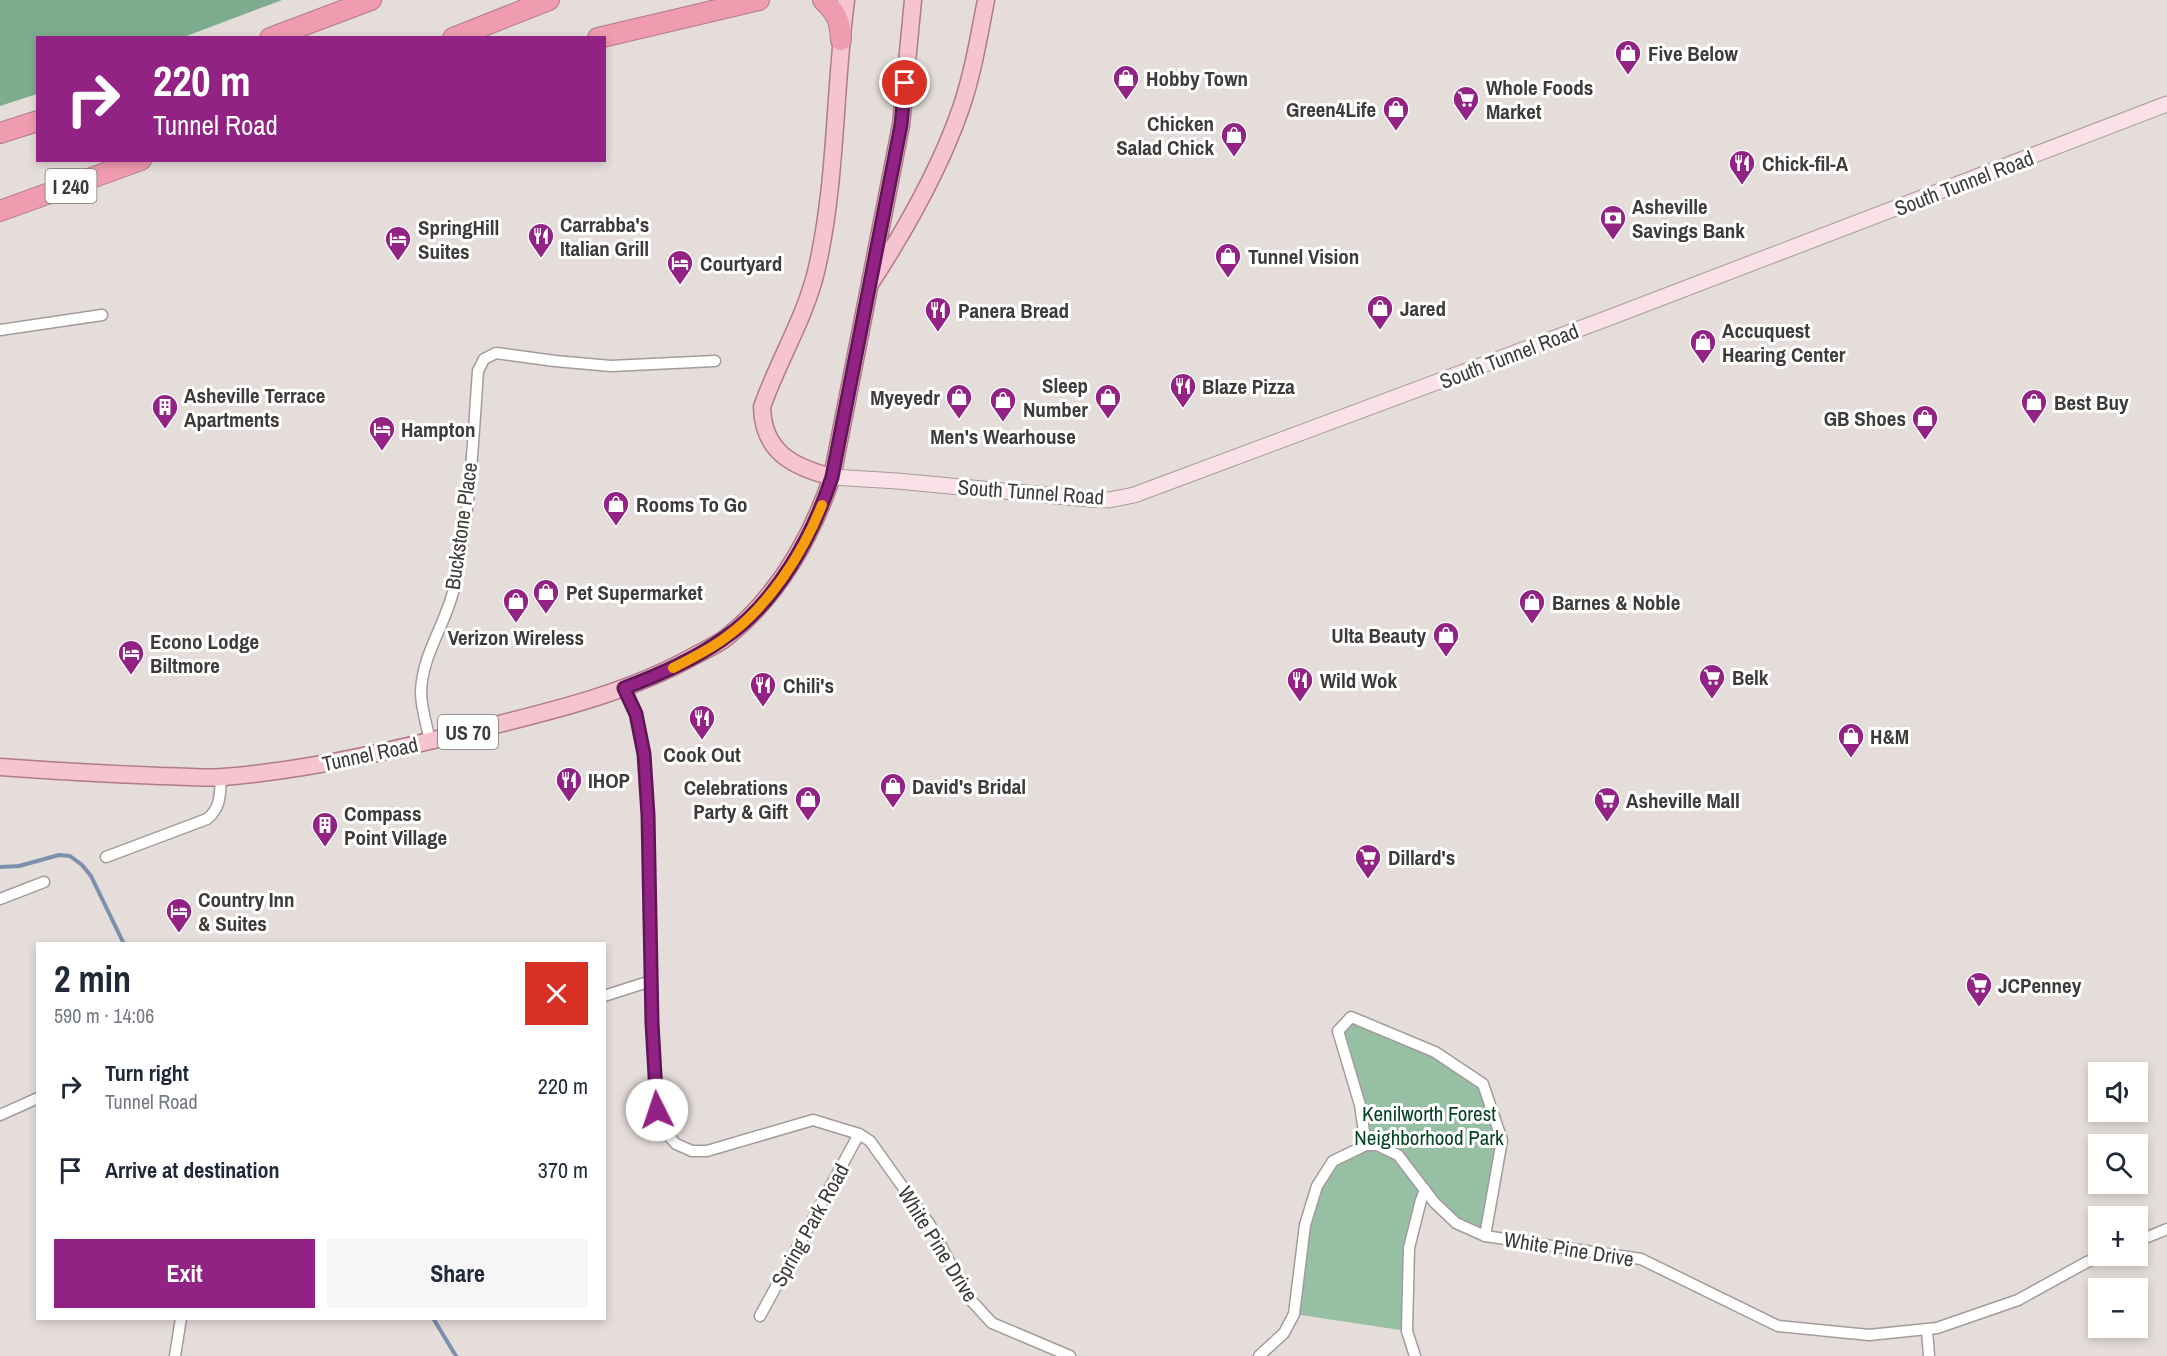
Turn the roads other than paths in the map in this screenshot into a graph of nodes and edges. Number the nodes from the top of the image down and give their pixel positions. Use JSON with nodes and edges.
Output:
{"nodes":[{"id":1,"x":371,"y":0,"type":"edge"},
{"id":2,"x":549,"y":0,"type":"edge"},
{"id":3,"x":759,"y":0,"type":"edge"},
{"id":4,"x":823,"y":0,"type":"edge"},
{"id":5,"x":846,"y":0,"type":"edge"},
{"id":6,"x":913,"y":0,"type":"edge"},
{"id":7,"x":986,"y":0,"type":"edge"},
{"id":8,"x":352,"y":6,"type":"edge"},
{"id":9,"x":275,"y":36,"type":"edge"},
{"id":10,"x":458,"y":36,"type":"edge"},
{"id":11,"x":606,"y":36,"type":"edge"},
{"id":12,"x":841,"y":40,"type":"junction"},
{"id":13,"x":2167,"y":104,"type":"edge"},
{"id":14,"x":36,"y":122,"type":"edge"},
{"id":15,"x":0,"y":134,"type":"edge"},
{"id":16,"x":135,"y":162,"type":"edge"},
{"id":17,"x":0,"y":211,"type":"edge"},
{"id":18,"x":867,"y":290,"type":"junction"},
{"id":19,"x":102,"y":315,"type":"dead end"},
{"id":20,"x":0,"y":330,"type":"edge"},
{"id":21,"x":715,"y":360,"type":"dead end"},
{"id":22,"x":832,"y":477,"type":"junction"},
{"id":23,"x":624,"y":688,"type":"junction"},
{"id":24,"x":430,"y":741,"type":"junction"},
{"id":25,"x":0,"y":767,"type":"edge"},
{"id":26,"x":221,"y":777,"type":"junction"},
{"id":27,"x":106,"y":857,"type":"dead end"},
{"id":28,"x":44,"y":882,"type":"dead end"},
{"id":29,"x":0,"y":899,"type":"edge"},
{"id":30,"x":651,"y":981,"type":"junction"},
{"id":31,"x":606,"y":995,"type":"edge"},
{"id":32,"x":36,"y":1099,"type":"edge"},
{"id":33,"x":0,"y":1115,"type":"edge"},
{"id":34,"x":860,"y":1134,"type":"junction"},
{"id":35,"x":1366,"y":1145,"type":"junction"},
{"id":36,"x":1425,"y":1190,"type":"junction"},
{"id":37,"x":2167,"y":1229,"type":"edge"},
{"id":38,"x":1485,"y":1236,"type":"junction"},
{"id":39,"x":2148,"y":1237,"type":"edge"},
{"id":40,"x":2088,"y":1262,"type":"edge"},
{"id":41,"x":760,"y":1316,"type":"dead end"},
{"id":42,"x":181,"y":1320,"type":"edge"},
{"id":43,"x":1927,"y":1330,"type":"junction"},
{"id":44,"x":175,"y":1356,"type":"edge"},
{"id":45,"x":1070,"y":1356,"type":"edge"},
{"id":46,"x":1259,"y":1356,"type":"edge"},
{"id":47,"x":1415,"y":1356,"type":"edge"},
{"id":48,"x":1929,"y":1356,"type":"edge"}],
"edges":[{"from":1,"to":8,"type":"highway"},
{"from":2,"to":10,"type":"highway"},
{"from":3,"to":11,"type":"highway"},
{"from":4,"to":12,"type":"highway"},
{"from":5,"to":12,"type":"main road"},
{"from":6,"to":18,"type":"main road","name":"Tunnel Road","number":"US 70"},
{"from":7,"to":18,"type":"main road"},
{"from":8,"to":9,"type":"highway"},
{"from":12,"to":22,"type":"main road"},
{"from":13,"to":22,"type":"main road","name":"South Tunnel Road"},
{"from":14,"to":15,"type":"highway"},
{"from":16,"to":17,"type":"highway","number":"I 240"},
{"from":18,"to":22,"type":"main road","name":"Tunnel Road","number":"US 70"},
{"from":19,"to":20,"type":"street"},
{"from":21,"to":24,"type":"street","name":"Buckstone Place"},
{"from":22,"to":23,"type":"main road","name":"Tunnel Road","number":"US 70"},
{"from":23,"to":24,"type":"main road","name":"Tunnel Road","number":"US 70"},
{"from":23,"to":30,"type":"street","name":"White Pine Drive"},
{"from":24,"to":26,"type":"main road","name":"Tunnel Road","number":"US 70"},
{"from":25,"to":26,"type":"main road","name":"Tunnel Road","number":"US 70"},
{"from":26,"to":27,"type":"street"},
{"from":28,"to":29,"type":"street"},
{"from":30,"to":31,"type":"street"},
{"from":30,"to":34,"type":"street","name":"White Pine Drive"},
{"from":32,"to":33,"type":"street"},
{"from":34,"to":41,"type":"street","name":"Spring Park Road"},
{"from":34,"to":45,"type":"street","name":"White Pine Drive"},
{"from":35,"to":36,"type":"street","name":"White Pine Drive"},
{"from":35,"to":38,"type":"street"},
{"from":35,"to":46,"type":"street"},
{"from":36,"to":38,"type":"street","name":"White Pine Drive"},
{"from":36,"to":47,"type":"street"},
{"from":37,"to":39,"type":"street"},
{"from":38,"to":43,"type":"street","name":"White Pine Drive"},
{"from":40,"to":43,"type":"street","name":"White Pine Drive"},
{"from":42,"to":44,"type":"street"},
{"from":43,"to":48,"type":"street"}]}
